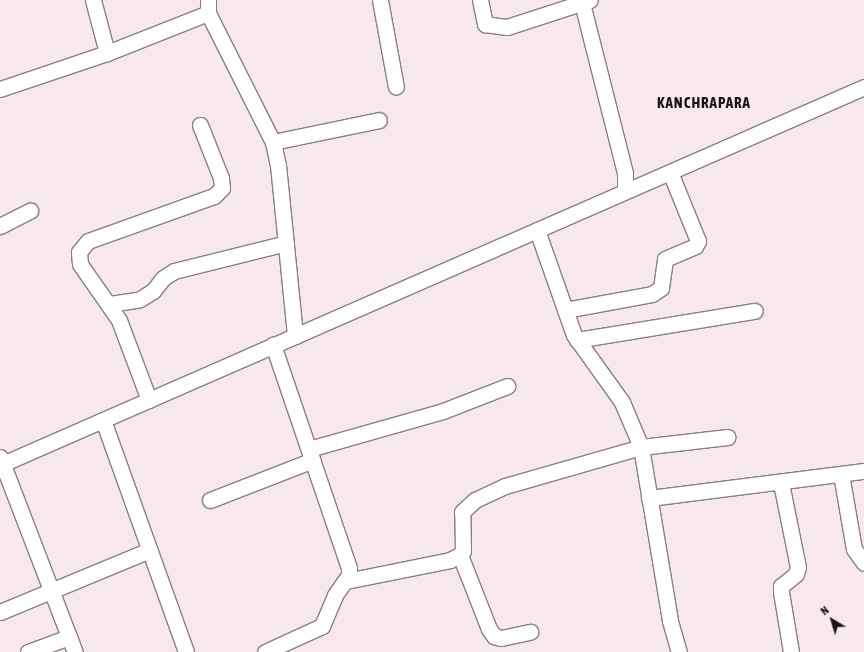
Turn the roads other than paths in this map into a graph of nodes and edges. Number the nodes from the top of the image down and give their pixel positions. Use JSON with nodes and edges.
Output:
{"nodes":[{"id":1,"x":93,"y":0,"type":"edge"},
{"id":2,"x":380,"y":0,"type":"edge"},
{"id":3,"x":480,"y":0,"type":"edge"},
{"id":4,"x":586,"y":1,"type":"edge"},
{"id":5,"x":208,"y":7,"type":"edge"},
{"id":6,"x":107,"y":53,"type":"junction"},
{"id":7,"x":396,"y":87,"type":"dead end"},
{"id":8,"x":864,"y":87,"type":"edge"},
{"id":9,"x":0,"y":89,"type":"edge"},
{"id":10,"x":379,"y":120,"type":"dead end"},
{"id":11,"x":200,"y":126,"type":"dead end"},
{"id":12,"x":273,"y":142,"type":"junction"},
{"id":13,"x":670,"y":172,"type":"junction"},
{"id":14,"x":625,"y":191,"type":"junction"},
{"id":15,"x":30,"y":211,"type":"dead end"},
{"id":16,"x":0,"y":226,"type":"edge"},
{"id":17,"x":537,"y":230,"type":"junction"},
{"id":18,"x":286,"y":243,"type":"junction"},
{"id":19,"x":110,"y":304,"type":"junction"},
{"id":20,"x":565,"y":310,"type":"junction"},
{"id":21,"x":756,"y":311,"type":"dead end"},
{"id":22,"x":295,"y":336,"type":"junction"},
{"id":23,"x":576,"y":340,"type":"junction"},
{"id":24,"x":273,"y":345,"type":"junction"},
{"id":25,"x":507,"y":386,"type":"dead end"},
{"id":26,"x":149,"y":400,"type":"junction"},
{"id":27,"x":103,"y":420,"type":"junction"},
{"id":28,"x":727,"y":437,"type":"dead end"},
{"id":29,"x":641,"y":447,"type":"junction"},
{"id":30,"x":311,"y":455,"type":"junction"},
{"id":31,"x":1,"y":462,"type":"edge"},
{"id":32,"x":864,"y":471,"type":"edge"},
{"id":33,"x":841,"y":474,"type":"junction"},
{"id":34,"x":781,"y":483,"type":"junction"},
{"id":35,"x":649,"y":498,"type":"junction"},
{"id":36,"x":210,"y":500,"type":"dead end"},
{"id":37,"x":150,"y":550,"type":"junction"},
{"id":38,"x":460,"y":555,"type":"junction"},
{"id":39,"x":864,"y":563,"type":"edge"},
{"id":40,"x":346,"y":581,"type":"junction"},
{"id":41,"x":52,"y":593,"type":"junction"},
{"id":42,"x":0,"y":612,"type":"edge"},
{"id":43,"x":530,"y":632,"type":"dead end"},
{"id":44,"x":69,"y":637,"type":"junction"},
{"id":45,"x":28,"y":652,"type":"edge"},
{"id":46,"x":75,"y":652,"type":"edge"},
{"id":47,"x":186,"y":652,"type":"edge"},
{"id":48,"x":265,"y":652,"type":"edge"},
{"id":49,"x":679,"y":652,"type":"edge"},
{"id":50,"x":791,"y":652,"type":"edge"}],
"edges":[{"from":1,"to":6,"type":"street"},
{"from":2,"to":7,"type":"street"},
{"from":3,"to":4,"type":"street"},
{"from":4,"to":14,"type":"street"},
{"from":5,"to":6,"type":"street"},
{"from":5,"to":12,"type":"street"},
{"from":6,"to":9,"type":"street"},
{"from":8,"to":13,"type":"street"},
{"from":10,"to":12,"type":"street"},
{"from":11,"to":19,"type":"street"},
{"from":12,"to":18,"type":"street"},
{"from":13,"to":14,"type":"street"},
{"from":13,"to":20,"type":"street"},
{"from":14,"to":17,"type":"street"},
{"from":15,"to":16,"type":"street"},
{"from":17,"to":20,"type":"street"},
{"from":17,"to":22,"type":"street"},
{"from":18,"to":19,"type":"street"},
{"from":18,"to":22,"type":"street"},
{"from":19,"to":26,"type":"street"},
{"from":20,"to":23,"type":"street"},
{"from":21,"to":23,"type":"street"},
{"from":22,"to":24,"type":"street"},
{"from":23,"to":29,"type":"street"},
{"from":24,"to":26,"type":"street"},
{"from":24,"to":30,"type":"street"},
{"from":25,"to":30,"type":"street"},
{"from":26,"to":27,"type":"street"},
{"from":27,"to":31,"type":"street"},
{"from":27,"to":37,"type":"street"},
{"from":28,"to":29,"type":"street"},
{"from":29,"to":35,"type":"street"},
{"from":29,"to":38,"type":"street"},
{"from":30,"to":36,"type":"street"},
{"from":30,"to":40,"type":"street"},
{"from":31,"to":41,"type":"street"},
{"from":32,"to":33,"type":"street"},
{"from":33,"to":34,"type":"street"},
{"from":33,"to":39,"type":"street"},
{"from":34,"to":35,"type":"street"},
{"from":34,"to":50,"type":"street"},
{"from":35,"to":49,"type":"street"},
{"from":37,"to":41,"type":"street"},
{"from":37,"to":47,"type":"street"},
{"from":38,"to":40,"type":"street"},
{"from":38,"to":43,"type":"street"},
{"from":40,"to":48,"type":"street"},
{"from":41,"to":42,"type":"street"},
{"from":41,"to":44,"type":"street"},
{"from":44,"to":45,"type":"street"},
{"from":44,"to":46,"type":"street"}]}
